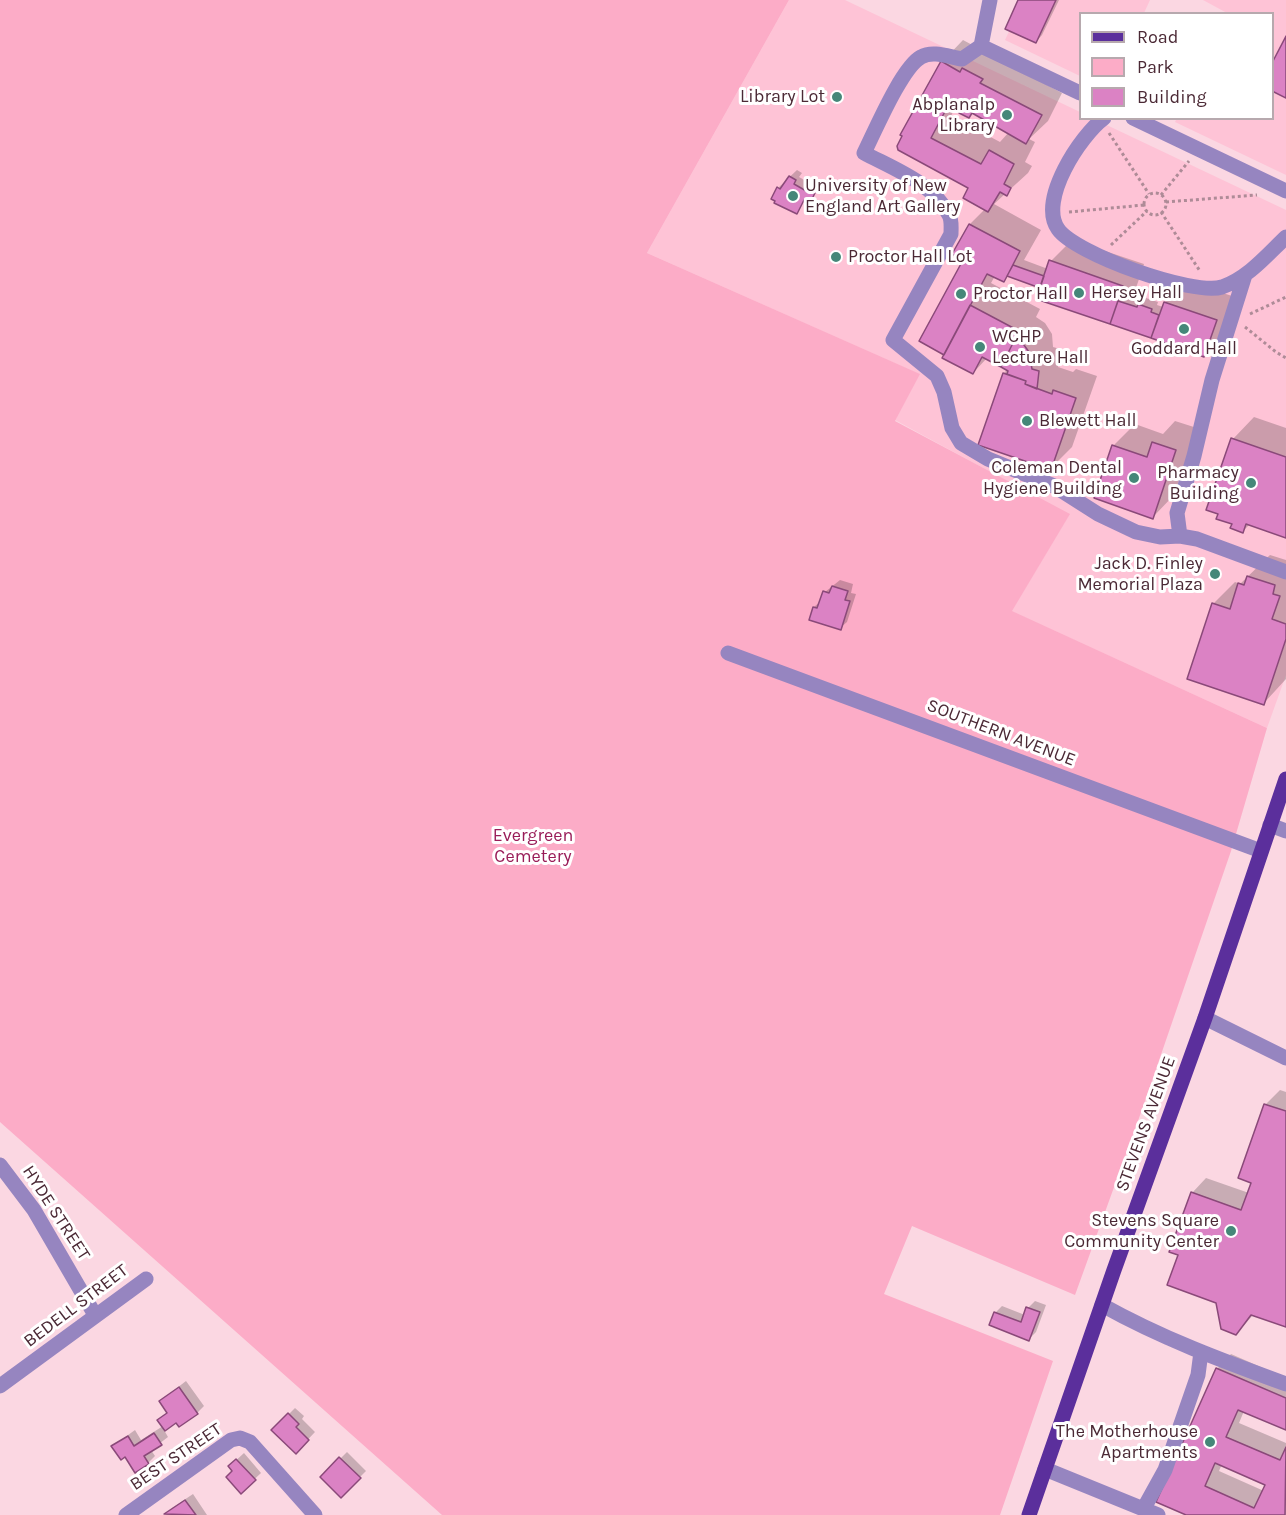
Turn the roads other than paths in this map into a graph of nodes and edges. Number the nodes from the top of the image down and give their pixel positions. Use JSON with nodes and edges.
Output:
{"nodes":[{"id":1,"x":990,"y":0,"type":"edge"},
{"id":2,"x":981,"y":46,"type":"junction"},
{"id":3,"x":1079,"y":93,"type":"edge"},
{"id":4,"x":1102,"y":120,"type":"edge"},
{"id":5,"x":1137,"y":120,"type":"edge"},
{"id":6,"x":1286,"y":191,"type":"edge"},
{"id":7,"x":1286,"y":237,"type":"edge"},
{"id":8,"x":1245,"y":275,"type":"junction"},
{"id":9,"x":1180,"y":536,"type":"junction"},
{"id":10,"x":1286,"y":572,"type":"edge"},
{"id":11,"x":728,"y":653,"type":"dead end"},
{"id":12,"x":1286,"y":779,"type":"edge"},
{"id":13,"x":1270,"y":825,"type":"junction"},
{"id":14,"x":1286,"y":831,"type":"edge"},
{"id":15,"x":1261,"y":851,"type":"junction"},
{"id":16,"x":1205,"y":1018,"type":"junction"},
{"id":17,"x":1286,"y":1058,"type":"edge"},
{"id":18,"x":0,"y":1165,"type":"edge"},
{"id":19,"x":146,"y":1279,"type":"dead end"},
{"id":20,"x":1102,"y":1305,"type":"junction"},
{"id":21,"x":95,"y":1316,"type":"junction"},
{"id":22,"x":1201,"y":1352,"type":"junction"},
{"id":23,"x":1286,"y":1384,"type":"edge"},
{"id":24,"x":0,"y":1386,"type":"edge"},
{"id":25,"x":1045,"y":1469,"type":"junction"},
{"id":26,"x":1151,"y":1512,"type":"edge"},
{"id":27,"x":128,"y":1514,"type":"edge"},
{"id":28,"x":315,"y":1515,"type":"edge"},
{"id":29,"x":1029,"y":1515,"type":"edge"}],
"edges":[{"from":1,"to":2,"type":"street"},
{"from":2,"to":3,"type":"street"},
{"from":2,"to":9,"type":"street"},
{"from":4,"to":8,"type":"street"},
{"from":5,"to":6,"type":"street"},
{"from":7,"to":8,"type":"street"},
{"from":8,"to":9,"type":"street"},
{"from":9,"to":10,"type":"street"},
{"from":11,"to":15,"type":"street","name":"SOUTHERN AVENUE"},
{"from":12,"to":13,"type":"main road","name":"STEVENS AVENUE"},
{"from":13,"to":14,"type":"street"},
{"from":13,"to":15,"type":"main road","name":"STEVENS AVENUE"},
{"from":15,"to":16,"type":"main road","name":"STEVENS AVENUE"},
{"from":16,"to":17,"type":"street"},
{"from":16,"to":20,"type":"main road","name":"STEVENS AVENUE"},
{"from":18,"to":21,"type":"street","name":"HYDE STREET"},
{"from":19,"to":21,"type":"street","name":"BEDELL STREET"},
{"from":20,"to":22,"type":"street"},
{"from":20,"to":25,"type":"main road","name":"STEVENS AVENUE"},
{"from":21,"to":24,"type":"street","name":"BEDELL STREET"},
{"from":22,"to":23,"type":"street"},
{"from":22,"to":26,"type":"street"},
{"from":25,"to":26,"type":"street"},
{"from":25,"to":29,"type":"main road","name":"STEVENS AVENUE"},
{"from":27,"to":28,"type":"street","name":"BEST STREET"}]}
